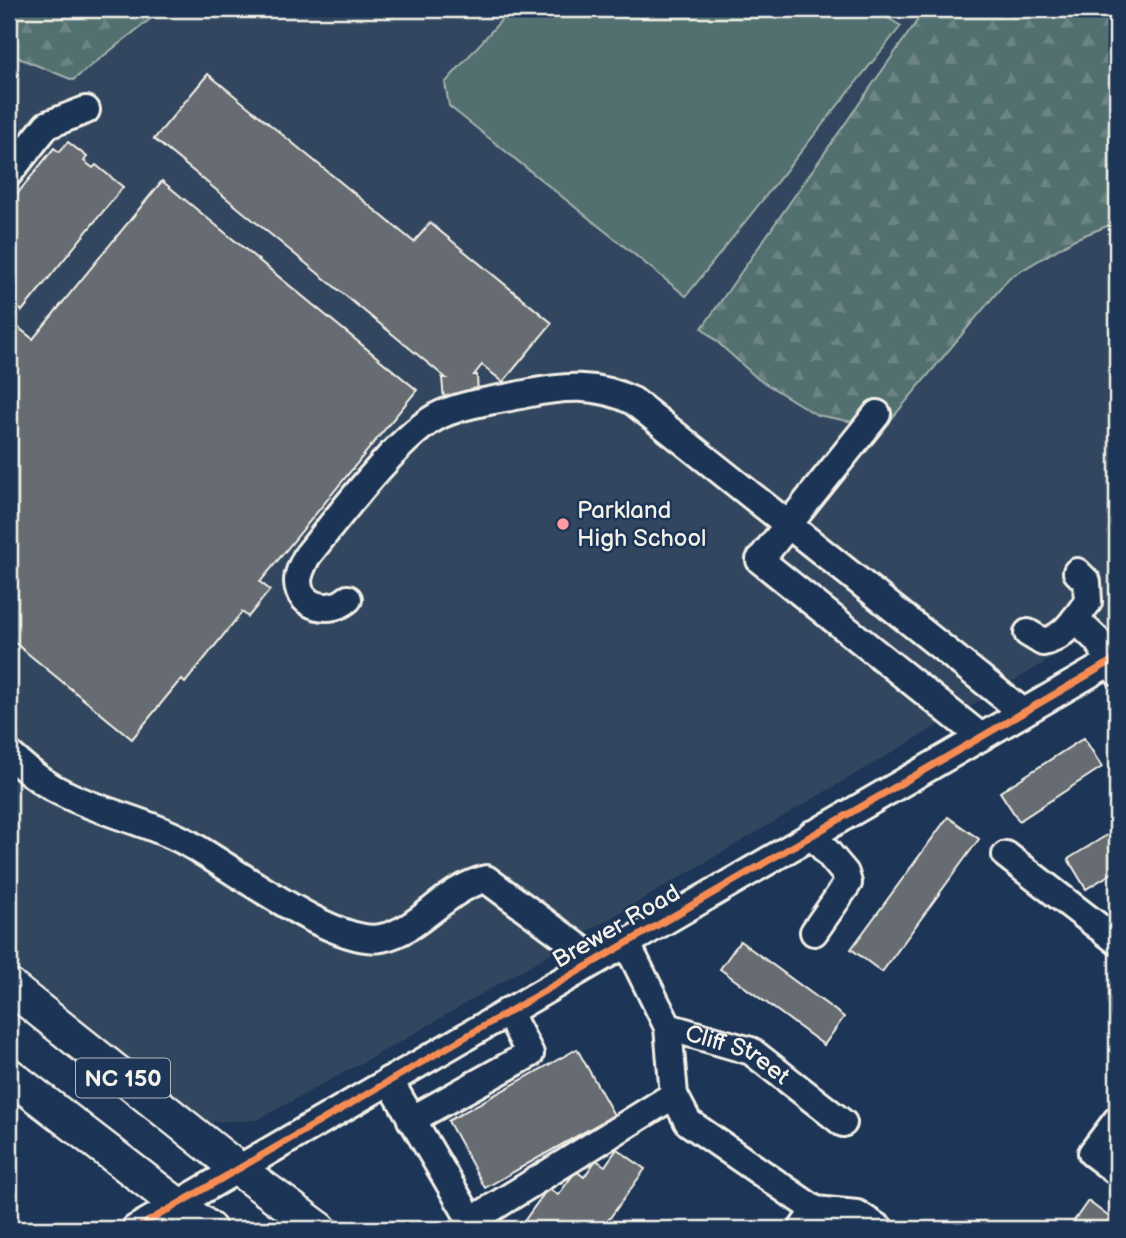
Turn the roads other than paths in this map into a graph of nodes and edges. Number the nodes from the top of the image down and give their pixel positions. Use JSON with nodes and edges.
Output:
{"nodes":[{"id":1,"x":86,"y":110,"type":"dead end"},
{"id":2,"x":9,"y":173,"type":"edge"},
{"id":3,"x":877,"y":414,"type":"dead end"},
{"id":4,"x":788,"y":525,"type":"junction"},
{"id":5,"x":1077,"y":572,"type":"dead end"},
{"id":6,"x":348,"y":599,"type":"dead end"},
{"id":7,"x":1075,"y":619,"type":"junction"},
{"id":8,"x":1028,"y":633,"type":"dead end"},
{"id":9,"x":1115,"y":664,"type":"edge"},
{"id":10,"x":1023,"y":712,"type":"junction"},
{"id":11,"x":981,"y":737,"type":"junction"},
{"id":12,"x":9,"y":754,"type":"edge"},
{"id":13,"x":812,"y":834,"type":"junction"},
{"id":14,"x":1006,"y":855,"type":"dead end"},
{"id":15,"x":814,"y":932,"type":"dead end"},
{"id":16,"x":1117,"y":941,"type":"edge"},
{"id":17,"x":626,"y":942,"type":"junction"},
{"id":18,"x":596,"y":960,"type":"junction"},
{"id":19,"x":9,"y":986,"type":"edge"},
{"id":20,"x":508,"y":1011,"type":"junction"},
{"id":21,"x":668,"y":1027,"type":"junction"},
{"id":22,"x":9,"y":1074,"type":"edge"},
{"id":23,"x":389,"y":1080,"type":"junction"},
{"id":24,"x":674,"y":1095,"type":"junction"},
{"id":25,"x":411,"y":1120,"type":"junction"},
{"id":26,"x":1117,"y":1120,"type":"edge"},
{"id":27,"x":843,"y":1123,"type":"dead end"},
{"id":28,"x":238,"y":1169,"type":"junction"},
{"id":29,"x":1117,"y":1172,"type":"edge"},
{"id":30,"x":177,"y":1205,"type":"junction"},
{"id":31,"x":808,"y":1220,"type":"edge"},
{"id":32,"x":473,"y":1225,"type":"edge"},
{"id":33,"x":135,"y":1229,"type":"edge"},
{"id":34,"x":209,"y":1229,"type":"edge"},
{"id":35,"x":320,"y":1229,"type":"edge"},
{"id":36,"x":880,"y":1229,"type":"edge"}],
"edges":[{"from":1,"to":2,"type":"street"},
{"from":3,"to":4,"type":"street"},
{"from":4,"to":6,"type":"street"},
{"from":4,"to":10,"type":"street"},
{"from":4,"to":11,"type":"street"},
{"from":5,"to":7,"type":"street"},
{"from":7,"to":8,"type":"street"},
{"from":7,"to":9,"type":"street"},
{"from":9,"to":10,"type":"street","name":"Brewer Road"},
{"from":10,"to":11,"type":"street","name":"Brewer Road"},
{"from":11,"to":13,"type":"street","name":"Brewer Road"},
{"from":12,"to":18,"type":"street"},
{"from":13,"to":15,"type":"street"},
{"from":13,"to":17,"type":"street","name":"Brewer Road"},
{"from":14,"to":16,"type":"street"},
{"from":17,"to":18,"type":"street","name":"Brewer Road"},
{"from":17,"to":21,"type":"street","name":"Cliff Street"},
{"from":18,"to":20,"type":"street","name":"Brewer Road"},
{"from":19,"to":28,"type":"main road","number":"NC 150"},
{"from":20,"to":23,"type":"street","name":"Brewer Road"},
{"from":20,"to":25,"type":"street"},
{"from":21,"to":24,"type":"street"},
{"from":21,"to":27,"type":"street","name":"Cliff Street"},
{"from":22,"to":30,"type":"main road","number":"NC 150"},
{"from":23,"to":25,"type":"street"},
{"from":23,"to":28,"type":"street","name":"Brewer Road"},
{"from":24,"to":31,"type":"street"},
{"from":24,"to":32,"type":"street"},
{"from":25,"to":32,"type":"street"},
{"from":26,"to":29,"type":"street"},
{"from":28,"to":30,"type":"street","name":"Brewer Road"},
{"from":28,"to":35,"type":"main road","number":"NC 150"},
{"from":30,"to":33,"type":"street","name":"Brewer Road"},
{"from":30,"to":34,"type":"main road","number":"NC 150"},
{"from":31,"to":36,"type":"street"}]}
